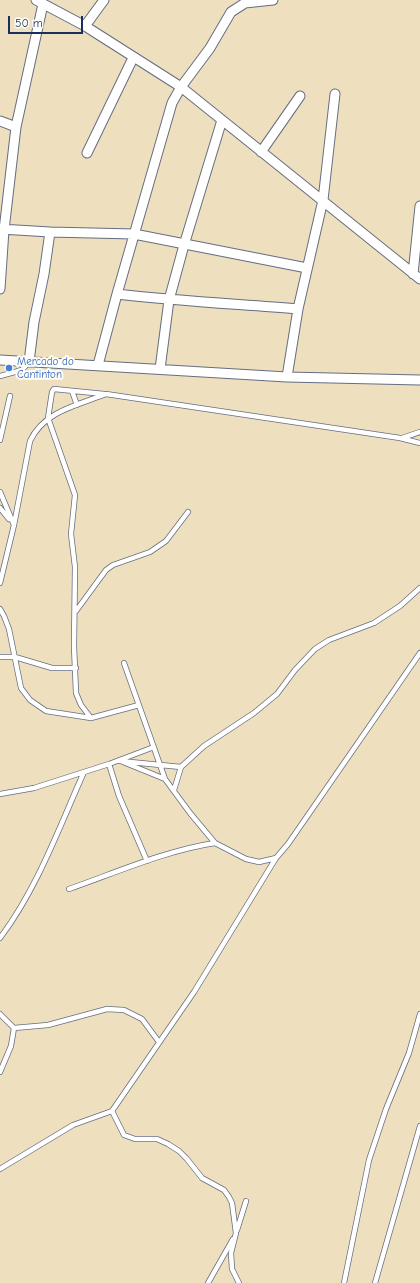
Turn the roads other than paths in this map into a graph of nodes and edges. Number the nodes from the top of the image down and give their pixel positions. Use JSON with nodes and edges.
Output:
{"nodes":[{"id":1,"x":104,"y":0,"type":"edge"},
{"id":2,"x":274,"y":0,"type":"edge"},
{"id":3,"x":39,"y":2,"type":"edge"},
{"id":4,"x":84,"y":26,"type":"junction"},
{"id":5,"x":133,"y":58,"type":"junction"},
{"id":6,"x":180,"y":87,"type":"junction"},
{"id":7,"x":335,"y":94,"type":"dead end"},
{"id":8,"x":300,"y":96,"type":"dead end"},
{"id":9,"x":222,"y":120,"type":"junction"},
{"id":10,"x":0,"y":121,"type":"edge"},
{"id":11,"x":16,"y":127,"type":"junction"},
{"id":12,"x":261,"y":152,"type":"junction"},
{"id":13,"x":87,"y":153,"type":"dead end"},
{"id":14,"x":323,"y":200,"type":"junction"},
{"id":15,"x":420,"y":206,"type":"edge"},
{"id":16,"x":2,"y":230,"type":"edge"},
{"id":17,"x":50,"y":232,"type":"junction"},
{"id":18,"x":134,"y":234,"type":"junction"},
{"id":19,"x":184,"y":244,"type":"junction"},
{"id":20,"x":307,"y":268,"type":"junction"},
{"id":21,"x":416,"y":277,"type":"edge"},
{"id":22,"x":0,"y":289,"type":"edge"},
{"id":23,"x":117,"y":294,"type":"junction"},
{"id":24,"x":169,"y":300,"type":"junction"},
{"id":25,"x":298,"y":309,"type":"junction"},
{"id":26,"x":0,"y":360,"type":"edge"},
{"id":27,"x":29,"y":362,"type":"junction"},
{"id":28,"x":98,"y":366,"type":"junction"},
{"id":29,"x":160,"y":369,"type":"junction"},
{"id":30,"x":0,"y":376,"type":"edge"},
{"id":31,"x":287,"y":377,"type":"junction"},
{"id":32,"x":420,"y":380,"type":"edge"},
{"id":33,"x":72,"y":391,"type":"junction"},
{"id":34,"x":106,"y":394,"type":"junction"},
{"id":35,"x":10,"y":396,"type":"dead end"},
{"id":36,"x":77,"y":405,"type":"junction"},
{"id":37,"x":48,"y":418,"type":"junction"},
{"id":38,"x":420,"y":432,"type":"edge"},
{"id":39,"x":400,"y":438,"type":"junction"},
{"id":40,"x":0,"y":440,"type":"edge"},
{"id":41,"x":420,"y":443,"type":"edge"},
{"id":42,"x":0,"y":492,"type":"edge"},
{"id":43,"x":0,"y":508,"type":"edge"},
{"id":44,"x":188,"y":512,"type":"dead end"},
{"id":45,"x":14,"y":525,"type":"junction"},
{"id":46,"x":0,"y":584,"type":"edge"},
{"id":47,"x":420,"y":588,"type":"edge"},
{"id":48,"x":0,"y":609,"type":"edge"},
{"id":49,"x":76,"y":612,"type":"junction"},
{"id":50,"x":420,"y":652,"type":"edge"},
{"id":51,"x":0,"y":657,"type":"edge"},
{"id":52,"x":15,"y":657,"type":"junction"},
{"id":53,"x":124,"y":663,"type":"dead end"},
{"id":54,"x":76,"y":668,"type":"junction"},
{"id":55,"x":139,"y":706,"type":"junction"},
{"id":56,"x":91,"y":718,"type":"junction"},
{"id":57,"x":154,"y":747,"type":"junction"},
{"id":58,"x":118,"y":760,"type":"junction"},
{"id":59,"x":109,"y":764,"type":"junction"},
{"id":60,"x":160,"y":765,"type":"junction"},
{"id":61,"x":181,"y":767,"type":"junction"},
{"id":62,"x":84,"y":772,"type":"junction"},
{"id":63,"x":165,"y":779,"type":"junction"},
{"id":64,"x":174,"y":790,"type":"junction"},
{"id":65,"x":0,"y":794,"type":"edge"},
{"id":66,"x":215,"y":843,"type":"junction"},
{"id":67,"x":276,"y":858,"type":"junction"},
{"id":68,"x":147,"y":862,"type":"junction"},
{"id":69,"x":69,"y":889,"type":"dead end"},
{"id":70,"x":8,"y":928,"type":"junction"},
{"id":71,"x":0,"y":930,"type":"edge"},
{"id":72,"x":0,"y":938,"type":"edge"},
{"id":73,"x":0,"y":1014,"type":"edge"},
{"id":74,"x":420,"y":1014,"type":"edge"},
{"id":75,"x":14,"y":1028,"type":"junction"},
{"id":76,"x":159,"y":1042,"type":"junction"},
{"id":77,"x":0,"y":1072,"type":"edge"},
{"id":78,"x":112,"y":1111,"type":"junction"},
{"id":79,"x":420,"y":1126,"type":"edge"},
{"id":80,"x":0,"y":1169,"type":"edge"},
{"id":81,"x":246,"y":1201,"type":"dead end"},
{"id":82,"x":236,"y":1233,"type":"junction"},
{"id":83,"x":208,"y":1283,"type":"edge"},
{"id":84,"x":239,"y":1283,"type":"edge"},
{"id":85,"x":344,"y":1283,"type":"edge"},
{"id":86,"x":375,"y":1283,"type":"edge"}],
"edges":[{"from":1,"to":4,"type":"street"},
{"from":2,"to":6,"type":"street"},
{"from":3,"to":4,"type":"street"},
{"from":3,"to":11,"type":"street"},
{"from":4,"to":5,"type":"street"},
{"from":5,"to":6,"type":"street"},
{"from":5,"to":13,"type":"street"},
{"from":6,"to":9,"type":"street"},
{"from":6,"to":18,"type":"street"},
{"from":7,"to":14,"type":"street"},
{"from":8,"to":12,"type":"street"},
{"from":9,"to":12,"type":"street"},
{"from":9,"to":19,"type":"street"},
{"from":10,"to":11,"type":"street"},
{"from":11,"to":16,"type":"street"},
{"from":12,"to":14,"type":"street"},
{"from":14,"to":20,"type":"street"},
{"from":14,"to":21,"type":"street"},
{"from":15,"to":21,"type":"street"},
{"from":16,"to":17,"type":"street"},
{"from":16,"to":22,"type":"street"},
{"from":17,"to":18,"type":"street"},
{"from":17,"to":27,"type":"street"},
{"from":18,"to":19,"type":"street"},
{"from":18,"to":23,"type":"street"},
{"from":19,"to":20,"type":"street"},
{"from":19,"to":24,"type":"street"},
{"from":20,"to":25,"type":"street"},
{"from":23,"to":24,"type":"street"},
{"from":23,"to":28,"type":"street"},
{"from":24,"to":25,"type":"street"},
{"from":24,"to":29,"type":"street"},
{"from":25,"to":31,"type":"street"},
{"from":26,"to":27,"type":"street"},
{"from":27,"to":28,"type":"street"},
{"from":27,"to":30,"type":"lane"},
{"from":28,"to":29,"type":"street"},
{"from":29,"to":31,"type":"street"},
{"from":31,"to":32,"type":"street"},
{"from":33,"to":34,"type":"lane"},
{"from":33,"to":36,"type":"lane"},
{"from":33,"to":37,"type":"lane"},
{"from":34,"to":36,"type":"lane"},
{"from":34,"to":39,"type":"lane"},
{"from":35,"to":40,"type":"lane"},
{"from":36,"to":37,"type":"lane"},
{"from":37,"to":45,"type":"lane"},
{"from":37,"to":49,"type":"lane"},
{"from":38,"to":39,"type":"lane"},
{"from":39,"to":41,"type":"lane"},
{"from":42,"to":45,"type":"lane"},
{"from":43,"to":45,"type":"lane"},
{"from":44,"to":49,"type":"lane"},
{"from":45,"to":46,"type":"lane"},
{"from":47,"to":61,"type":"lane"},
{"from":48,"to":52,"type":"lane"},
{"from":49,"to":54,"type":"lane"},
{"from":50,"to":67,"type":"lane"},
{"from":51,"to":52,"type":"lane"},
{"from":52,"to":54,"type":"lane"},
{"from":52,"to":56,"type":"lane"},
{"from":53,"to":55,"type":"lane"},
{"from":54,"to":56,"type":"lane"},
{"from":55,"to":56,"type":"lane"},
{"from":55,"to":57,"type":"lane"},
{"from":57,"to":58,"type":"lane"},
{"from":57,"to":60,"type":"lane"},
{"from":58,"to":59,"type":"lane"},
{"from":58,"to":60,"type":"lane"},
{"from":58,"to":63,"type":"lane"},
{"from":59,"to":62,"type":"lane"},
{"from":59,"to":68,"type":"lane"},
{"from":60,"to":61,"type":"lane"},
{"from":60,"to":63,"type":"lane"},
{"from":61,"to":64,"type":"lane"},
{"from":62,"to":65,"type":"lane"},
{"from":62,"to":70,"type":"lane"},
{"from":63,"to":64,"type":"lane"},
{"from":64,"to":66,"type":"lane"},
{"from":66,"to":67,"type":"lane"},
{"from":66,"to":68,"type":"lane"},
{"from":67,"to":76,"type":"lane"},
{"from":68,"to":69,"type":"lane"},
{"from":70,"to":71,"type":"lane"},
{"from":70,"to":72,"type":"lane"},
{"from":73,"to":75,"type":"lane"},
{"from":74,"to":85,"type":"lane"},
{"from":75,"to":76,"type":"lane"},
{"from":75,"to":77,"type":"lane"},
{"from":76,"to":78,"type":"lane"},
{"from":78,"to":80,"type":"lane"},
{"from":78,"to":82,"type":"lane"},
{"from":79,"to":86,"type":"lane"},
{"from":81,"to":82,"type":"lane"},
{"from":82,"to":83,"type":"lane"},
{"from":82,"to":84,"type":"lane"}]}
